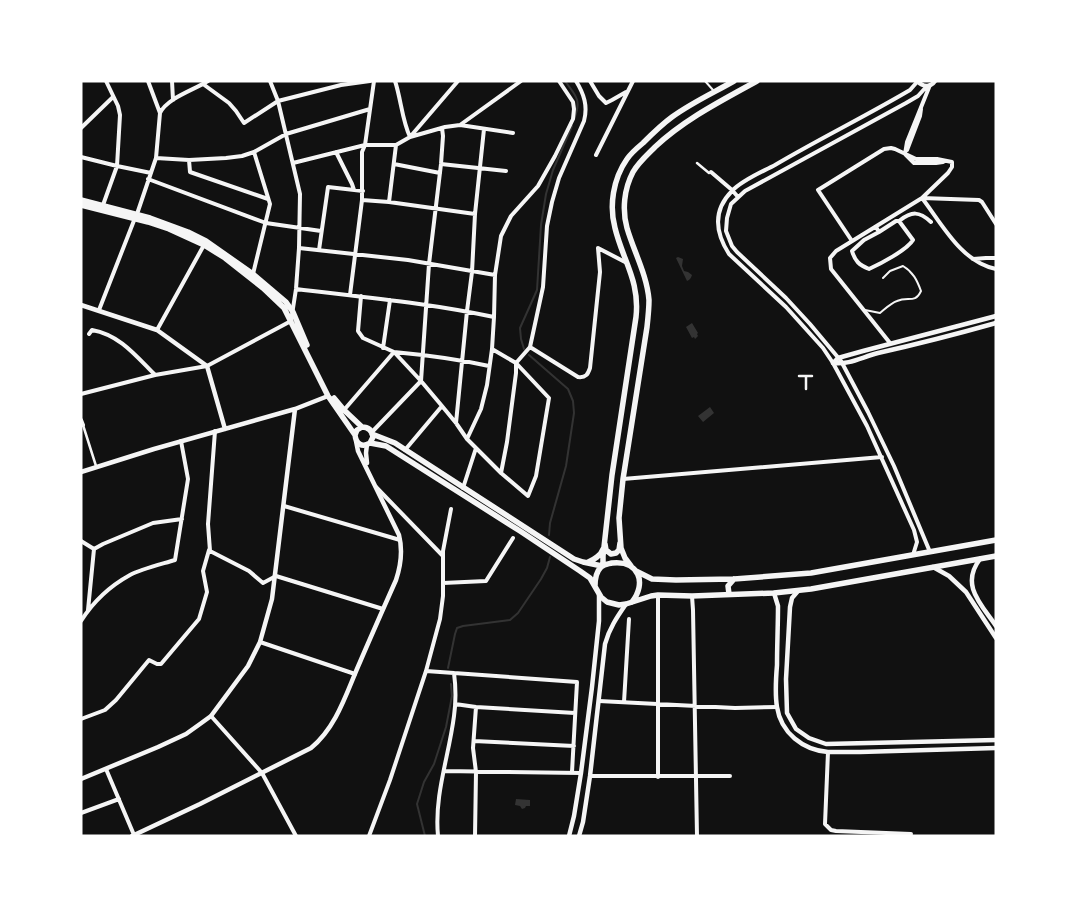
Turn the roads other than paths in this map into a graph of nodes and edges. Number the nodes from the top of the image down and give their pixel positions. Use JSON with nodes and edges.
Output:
{"nodes":[{"id":1,"x":106,"y":81,"type":"edge"},
{"id":2,"x":148,"y":81,"type":"edge"},
{"id":3,"x":172,"y":81,"type":"edge"},
{"id":4,"x":208,"y":81,"type":"edge"},
{"id":5,"x":270,"y":81,"type":"edge"},
{"id":6,"x":336,"y":81,"type":"edge"},
{"id":7,"x":372,"y":81,"type":"edge"},
{"id":8,"x":394,"y":81,"type":"edge"},
{"id":9,"x":458,"y":81,"type":"edge"},
{"id":10,"x":521,"y":81,"type":"edge"},
{"id":11,"x":559,"y":81,"type":"edge"},
{"id":12,"x":576,"y":81,"type":"edge"},
{"id":13,"x":590,"y":81,"type":"edge"},
{"id":14,"x":633,"y":81,"type":"edge"},
{"id":15,"x":705,"y":81,"type":"edge"},
{"id":16,"x":734,"y":81,"type":"edge"},
{"id":17,"x":757,"y":81,"type":"edge"},
{"id":18,"x":917,"y":81,"type":"edge"},
{"id":19,"x":935,"y":81,"type":"edge"},
{"id":20,"x":203,"y":84,"type":"junction"},
{"id":21,"x":341,"y":85,"type":"junction"},
{"id":22,"x":929,"y":86,"type":"junction"},
{"id":23,"x":628,"y":90,"type":"junction"},
{"id":24,"x":714,"y":92,"type":"junction"},
{"id":25,"x":113,"y":97,"type":"junction"},
{"id":26,"x":173,"y":100,"type":"junction"},
{"id":27,"x":278,"y":101,"type":"junction"},
{"id":28,"x":370,"y":109,"type":"junction"},
{"id":29,"x":160,"y":113,"type":"junction"},
{"id":30,"x":460,"y":125,"type":"junction"},
{"id":31,"x":81,"y":128,"type":"edge"},
{"id":32,"x":442,"y":128,"type":"junction"},
{"id":33,"x":484,"y":129,"type":"junction"},
{"id":34,"x":513,"y":133,"type":"dead end"},
{"id":35,"x":286,"y":134,"type":"junction"},
{"id":36,"x":410,"y":137,"type":"junction"},
{"id":37,"x":365,"y":145,"type":"junction"},
{"id":38,"x":396,"y":145,"type":"junction"},
{"id":39,"x":254,"y":152,"type":"junction"},
{"id":40,"x":336,"y":152,"type":"junction"},
{"id":41,"x":905,"y":154,"type":"junction"},
{"id":42,"x":596,"y":155,"type":"dead end"},
{"id":43,"x":81,"y":157,"type":"edge"},
{"id":44,"x":156,"y":158,"type":"junction"},
{"id":45,"x":189,"y":160,"type":"junction"},
{"id":46,"x":293,"y":163,"type":"junction"},
{"id":47,"x":394,"y":164,"type":"junction"},
{"id":48,"x":441,"y":164,"type":"junction"},
{"id":49,"x":697,"y":164,"type":"dead end"},
{"id":50,"x":117,"y":166,"type":"junction"},
{"id":51,"x":479,"y":168,"type":"junction"},
{"id":52,"x":506,"y":171,"type":"dead end"},
{"id":53,"x":151,"y":173,"type":"junction"},
{"id":54,"x":440,"y":173,"type":"junction"},
{"id":55,"x":710,"y":173,"type":"joint"},
{"id":56,"x":148,"y":179,"type":"junction"},
{"id":57,"x":354,"y":190,"type":"junction"},
{"id":58,"x":732,"y":190,"type":"junction"},
{"id":59,"x":363,"y":191,"type":"junction"},
{"id":60,"x":738,"y":197,"type":"junction"},
{"id":61,"x":922,"y":198,"type":"junction"},
{"id":62,"x":268,"y":199,"type":"junction"},
{"id":63,"x":81,"y":200,"type":"edge"},
{"id":64,"x":362,"y":200,"type":"junction"},
{"id":65,"x":389,"y":202,"type":"junction"},
{"id":66,"x":81,"y":205,"type":"edge"},
{"id":67,"x":103,"y":205,"type":"junction"},
{"id":68,"x":436,"y":209,"type":"junction"},
{"id":69,"x":475,"y":214,"type":"junction"},
{"id":70,"x":136,"y":216,"type":"junction"},
{"id":71,"x":899,"y":221,"type":"junction"},
{"id":72,"x":266,"y":222,"type":"junction"},
{"id":73,"x":931,"y":222,"type":"dead end"},
{"id":74,"x":996,"y":224,"type":"edge"},
{"id":75,"x":876,"y":227,"type":"junction"},
{"id":76,"x":299,"y":228,"type":"junction"},
{"id":77,"x":321,"y":231,"type":"junction"},
{"id":78,"x":879,"y":232,"type":"junction"},
{"id":79,"x":852,"y":241,"type":"junction"},
{"id":80,"x":205,"y":243,"type":"junction"},
{"id":81,"x":299,"y":248,"type":"junction"},
{"id":82,"x":319,"y":250,"type":"junction"},
{"id":83,"x":355,"y":254,"type":"junction"},
{"id":84,"x":996,"y":258,"type":"edge"},
{"id":85,"x":972,"y":259,"type":"junction"},
{"id":86,"x":627,"y":263,"type":"junction"},
{"id":87,"x":429,"y":264,"type":"junction"},
{"id":88,"x":996,"y":269,"type":"edge"},
{"id":89,"x":472,"y":272,"type":"junction"},
{"id":90,"x":253,"y":274,"type":"junction"},
{"id":91,"x":495,"y":275,"type":"junction"},
{"id":92,"x":883,"y":278,"type":"dead end"},
{"id":93,"x":296,"y":289,"type":"junction"},
{"id":94,"x":350,"y":295,"type":"junction"},
{"id":95,"x":361,"y":296,"type":"junction"},
{"id":96,"x":390,"y":300,"type":"junction"},
{"id":97,"x":81,"y":305,"type":"edge"},
{"id":98,"x":426,"y":305,"type":"junction"},
{"id":99,"x":99,"y":310,"type":"junction"},
{"id":100,"x":863,"y":310,"type":"junction"},
{"id":101,"x":467,"y":311,"type":"junction"},
{"id":102,"x":293,"y":312,"type":"junction"},
{"id":103,"x":996,"y":316,"type":"edge"},
{"id":104,"x":494,"y":317,"type":"junction"},
{"id":105,"x":291,"y":321,"type":"junction"},
{"id":106,"x":996,"y":323,"type":"edge"},
{"id":107,"x":157,"y":330,"type":"junction"},
{"id":108,"x":89,"y":334,"type":"dead end"},
{"id":109,"x":890,"y":343,"type":"junction"},
{"id":110,"x":530,"y":347,"type":"junction"},
{"id":111,"x":383,"y":348,"type":"junction"},
{"id":112,"x":492,"y":349,"type":"junction"},
{"id":113,"x":893,"y":350,"type":"junction"},
{"id":114,"x":394,"y":352,"type":"junction"},
{"id":115,"x":423,"y":354,"type":"junction"},
{"id":116,"x":838,"y":358,"type":"junction"},
{"id":117,"x":463,"y":360,"type":"junction"},
{"id":118,"x":516,"y":363,"type":"junction"},
{"id":119,"x":833,"y":363,"type":"junction"},
{"id":120,"x":843,"y":364,"type":"junction"},
{"id":121,"x":207,"y":366,"type":"junction"},
{"id":122,"x":489,"y":366,"type":"junction"},
{"id":123,"x":155,"y":375,"type":"junction"},
{"id":124,"x":799,"y":376,"type":"dead end"},
{"id":125,"x":806,"y":376,"type":"junction"},
{"id":126,"x":812,"y":376,"type":"dead end"},
{"id":127,"x":421,"y":381,"type":"junction"},
{"id":128,"x":806,"y":389,"type":"dead end"},
{"id":129,"x":81,"y":394,"type":"edge"},
{"id":130,"x":328,"y":396,"type":"junction"},
{"id":131,"x":442,"y":406,"type":"junction"},
{"id":132,"x":294,"y":409,"type":"junction"},
{"id":133,"x":344,"y":410,"type":"junction"},
{"id":134,"x":81,"y":420,"type":"edge"},
{"id":135,"x":456,"y":423,"type":"junction"},
{"id":136,"x":83,"y":425,"type":"joint"},
{"id":137,"x":362,"y":427,"type":"junction"},
{"id":138,"x":225,"y":429,"type":"junction"},
{"id":139,"x":215,"y":431,"type":"junction"},
{"id":140,"x":372,"y":433,"type":"junction"},
{"id":141,"x":356,"y":438,"type":"junction"},
{"id":142,"x":467,"y":439,"type":"junction"},
{"id":143,"x":181,"y":441,"type":"junction"},
{"id":144,"x":369,"y":444,"type":"junction"},
{"id":145,"x":476,"y":448,"type":"junction"},
{"id":146,"x":405,"y":450,"type":"junction"},
{"id":147,"x":882,"y":457,"type":"junction"},
{"id":148,"x":97,"y":467,"type":"junction"},
{"id":149,"x":367,"y":467,"type":"junction"},
{"id":150,"x":81,"y":472,"type":"edge"},
{"id":151,"x":501,"y":473,"type":"junction"},
{"id":152,"x":622,"y":478,"type":"junction"},
{"id":153,"x":373,"y":483,"type":"junction"},
{"id":154,"x":463,"y":488,"type":"junction"},
{"id":155,"x":284,"y":506,"type":"junction"},
{"id":156,"x":451,"y":509,"type":"dead end"},
{"id":157,"x":182,"y":519,"type":"junction"},
{"id":158,"x":513,"y":538,"type":"dead end"},
{"id":159,"x":400,"y":540,"type":"junction"},
{"id":160,"x":996,"y":540,"type":"edge"},
{"id":161,"x":81,"y":542,"type":"edge"},
{"id":162,"x":604,"y":542,"type":"junction"},
{"id":163,"x":620,"y":542,"type":"junction"},
{"id":164,"x":94,"y":549,"type":"junction"},
{"id":165,"x":209,"y":550,"type":"junction"},
{"id":166,"x":930,"y":552,"type":"junction"},
{"id":167,"x":442,"y":555,"type":"junction"},
{"id":168,"x":913,"y":555,"type":"junction"},
{"id":169,"x":996,"y":556,"type":"edge"},
{"id":170,"x":980,"y":559,"type":"junction"},
{"id":171,"x":586,"y":563,"type":"junction"},
{"id":172,"x":602,"y":566,"type":"junction"},
{"id":173,"x":631,"y":566,"type":"junction"},
{"id":174,"x":933,"y":568,"type":"junction"},
{"id":175,"x":636,"y":571,"type":"junction"},
{"id":176,"x":276,"y":576,"type":"junction"},
{"id":177,"x":734,"y":579,"type":"junction"},
{"id":178,"x":443,"y":583,"type":"junction"},
{"id":179,"x":595,"y":588,"type":"junction"},
{"id":180,"x":798,"y":591,"type":"junction"},
{"id":181,"x":774,"y":593,"type":"junction"},
{"id":182,"x":729,"y":594,"type":"junction"},
{"id":183,"x":599,"y":595,"type":"junction"},
{"id":184,"x":658,"y":595,"type":"junction"},
{"id":185,"x":692,"y":596,"type":"junction"},
{"id":186,"x":629,"y":604,"type":"junction"},
{"id":187,"x":383,"y":609,"type":"junction"},
{"id":188,"x":88,"y":610,"type":"junction"},
{"id":189,"x":629,"y":619,"type":"dead end"},
{"id":190,"x":81,"y":621,"type":"edge"},
{"id":191,"x":996,"y":626,"type":"edge"},
{"id":192,"x":996,"y":638,"type":"edge"},
{"id":193,"x":260,"y":642,"type":"junction"},
{"id":194,"x":426,"y":670,"type":"junction"},
{"id":195,"x":454,"y":673,"type":"junction"},
{"id":196,"x":355,"y":674,"type":"junction"},
{"id":197,"x":599,"y":701,"type":"junction"},
{"id":198,"x":624,"y":702,"type":"junction"},
{"id":199,"x":455,"y":704,"type":"junction"},
{"id":200,"x":658,"y":704,"type":"junction"},
{"id":201,"x":694,"y":706,"type":"junction"},
{"id":202,"x":476,"y":707,"type":"junction"},
{"id":203,"x":777,"y":707,"type":"junction"},
{"id":204,"x":575,"y":713,"type":"junction"},
{"id":205,"x":211,"y":716,"type":"junction"},
{"id":206,"x":81,"y":718,"type":"edge"},
{"id":207,"x":474,"y":740,"type":"junction"},
{"id":208,"x":996,"y":740,"type":"edge"},
{"id":209,"x":574,"y":746,"type":"junction"},
{"id":210,"x":996,"y":748,"type":"edge"},
{"id":211,"x":828,"y":752,"type":"junction"},
{"id":212,"x":106,"y":769,"type":"junction"},
{"id":213,"x":444,"y":771,"type":"junction"},
{"id":214,"x":476,"y":772,"type":"junction"},
{"id":215,"x":572,"y":772,"type":"junction"},
{"id":216,"x":262,"y":773,"type":"junction"},
{"id":217,"x":581,"y":773,"type":"junction"},
{"id":218,"x":590,"y":776,"type":"junction"},
{"id":219,"x":658,"y":776,"type":"junction"},
{"id":220,"x":696,"y":776,"type":"junction"},
{"id":221,"x":730,"y":776,"type":"dead end"},
{"id":222,"x":81,"y":779,"type":"edge"},
{"id":223,"x":119,"y":799,"type":"junction"},
{"id":224,"x":81,"y":813,"type":"edge"},
{"id":225,"x":911,"y":834,"type":"dead end"},
{"id":226,"x":133,"y":835,"type":"edge"},
{"id":227,"x":296,"y":836,"type":"edge"},
{"id":228,"x":369,"y":836,"type":"edge"},
{"id":229,"x":438,"y":836,"type":"edge"},
{"id":230,"x":475,"y":836,"type":"edge"},
{"id":231,"x":569,"y":836,"type":"edge"},
{"id":232,"x":578,"y":836,"type":"edge"},
{"id":233,"x":697,"y":836,"type":"edge"}],
"edges":[{"from":1,"to":25,"type":"street"},
{"from":2,"to":29,"type":"street"},
{"from":3,"to":26,"type":"street"},
{"from":4,"to":20,"type":"street"},
{"from":5,"to":27,"type":"street"},
{"from":6,"to":21,"type":"street"},
{"from":7,"to":21,"type":"street"},
{"from":7,"to":28,"type":"street"},
{"from":8,"to":36,"type":"street"},
{"from":9,"to":36,"type":"street"},
{"from":10,"to":30,"type":"street"},
{"from":11,"to":91,"type":"street"},
{"from":12,"to":110,"type":"street"},
{"from":13,"to":23,"type":"street"},
{"from":14,"to":23,"type":"street"},
{"from":15,"to":24,"type":"lane"},
{"from":16,"to":24,"type":"main road"},
{"from":17,"to":152,"type":"main road"},
{"from":18,"to":22,"type":"street"},
{"from":18,"to":58,"type":"street"},
{"from":19,"to":22,"type":"street"},
{"from":20,"to":26,"type":"street"},
{"from":20,"to":27,"type":"street"},
{"from":21,"to":27,"type":"street"},
{"from":22,"to":41,"type":"street"},
{"from":22,"to":60,"type":"street"},
{"from":23,"to":42,"type":"street"},
{"from":24,"to":86,"type":"main road"},
{"from":25,"to":31,"type":"street"},
{"from":25,"to":50,"type":"street"},
{"from":26,"to":29,"type":"street"},
{"from":27,"to":35,"type":"street"},
{"from":28,"to":35,"type":"street"},
{"from":28,"to":37,"type":"street"},
{"from":29,"to":44,"type":"street"},
{"from":30,"to":32,"type":"street"},
{"from":30,"to":33,"type":"street"},
{"from":32,"to":36,"type":"street"},
{"from":32,"to":48,"type":"street"},
{"from":33,"to":34,"type":"street"},
{"from":33,"to":51,"type":"street"},
{"from":35,"to":39,"type":"street"},
{"from":35,"to":46,"type":"street"},
{"from":36,"to":38,"type":"street"},
{"from":37,"to":38,"type":"street"},
{"from":37,"to":40,"type":"street"},
{"from":37,"to":59,"type":"street"},
{"from":38,"to":47,"type":"street"},
{"from":39,"to":45,"type":"street"},
{"from":39,"to":62,"type":"street"},
{"from":40,"to":46,"type":"street"},
{"from":40,"to":57,"type":"street"},
{"from":41,"to":61,"type":"street"},
{"from":41,"to":79,"type":"street"},
{"from":43,"to":50,"type":"street"},
{"from":44,"to":45,"type":"street"},
{"from":44,"to":53,"type":"street"},
{"from":45,"to":62,"type":"street"},
{"from":46,"to":76,"type":"street"},
{"from":47,"to":54,"type":"street"},
{"from":47,"to":65,"type":"street"},
{"from":48,"to":51,"type":"street"},
{"from":48,"to":54,"type":"street"},
{"from":49,"to":55,"type":"street"},
{"from":50,"to":53,"type":"street"},
{"from":50,"to":67,"type":"street"},
{"from":51,"to":52,"type":"street"},
{"from":51,"to":69,"type":"street"},
{"from":53,"to":56,"type":"street"},
{"from":54,"to":68,"type":"street"},
{"from":55,"to":58,"type":"street"},
{"from":56,"to":70,"type":"street"},
{"from":56,"to":72,"type":"street"},
{"from":57,"to":59,"type":"street"},
{"from":57,"to":77,"type":"street"},
{"from":58,"to":60,"type":"street"},
{"from":58,"to":119,"type":"street"},
{"from":59,"to":64,"type":"street"},
{"from":60,"to":116,"type":"street"},
{"from":61,"to":74,"type":"street"},
{"from":61,"to":75,"type":"street"},
{"from":61,"to":85,"type":"street"},
{"from":62,"to":72,"type":"street"},
{"from":63,"to":67,"type":"main road"},
{"from":64,"to":65,"type":"street"},
{"from":64,"to":83,"type":"street"},
{"from":65,"to":68,"type":"street"},
{"from":66,"to":70,"type":"main road"},
{"from":67,"to":70,"type":"main road"},
{"from":68,"to":69,"type":"street"},
{"from":68,"to":87,"type":"street"},
{"from":69,"to":89,"type":"street"},
{"from":70,"to":80,"type":"main road"},
{"from":70,"to":99,"type":"street"},
{"from":71,"to":73,"type":"street"},
{"from":71,"to":78,"type":"street"},
{"from":71,"to":78,"type":"street"},
{"from":72,"to":76,"type":"street"},
{"from":72,"to":90,"type":"street"},
{"from":75,"to":78,"type":"street"},
{"from":75,"to":79,"type":"street"},
{"from":76,"to":77,"type":"street"},
{"from":76,"to":81,"type":"street"},
{"from":77,"to":82,"type":"street"},
{"from":79,"to":100,"type":"street"},
{"from":80,"to":90,"type":"main road"},
{"from":80,"to":105,"type":"main road"},
{"from":80,"to":107,"type":"street"},
{"from":81,"to":82,"type":"street"},
{"from":81,"to":93,"type":"street"},
{"from":82,"to":83,"type":"street"},
{"from":83,"to":87,"type":"street"},
{"from":83,"to":94,"type":"street"},
{"from":84,"to":85,"type":"street"},
{"from":85,"to":88,"type":"street"},
{"from":86,"to":110,"type":"street"},
{"from":86,"to":162,"type":"main road"},
{"from":87,"to":89,"type":"street"},
{"from":87,"to":98,"type":"street"},
{"from":89,"to":91,"type":"street"},
{"from":89,"to":101,"type":"street"},
{"from":90,"to":102,"type":"main road"},
{"from":91,"to":104,"type":"street"},
{"from":92,"to":100,"type":"lane"},
{"from":93,"to":94,"type":"street"},
{"from":93,"to":102,"type":"street"},
{"from":94,"to":95,"type":"street"},
{"from":95,"to":96,"type":"street"},
{"from":95,"to":111,"type":"street"},
{"from":96,"to":98,"type":"street"},
{"from":96,"to":111,"type":"street"},
{"from":97,"to":99,"type":"street"},
{"from":98,"to":101,"type":"street"},
{"from":98,"to":115,"type":"street"},
{"from":99,"to":107,"type":"street"},
{"from":100,"to":109,"type":"street"},
{"from":101,"to":104,"type":"street"},
{"from":101,"to":117,"type":"street"},
{"from":102,"to":105,"type":"street"},
{"from":102,"to":133,"type":"main road"},
{"from":103,"to":109,"type":"street"},
{"from":104,"to":112,"type":"street"},
{"from":105,"to":121,"type":"street"},
{"from":105,"to":130,"type":"main road"},
{"from":106,"to":113,"type":"street"},
{"from":107,"to":121,"type":"street"},
{"from":108,"to":123,"type":"street"},
{"from":109,"to":113,"type":"street"},
{"from":109,"to":116,"type":"street"},
{"from":110,"to":118,"type":"street"},
{"from":111,"to":114,"type":"street"},
{"from":112,"to":118,"type":"street"},
{"from":112,"to":122,"type":"street"},
{"from":113,"to":120,"type":"street"},
{"from":114,"to":115,"type":"street"},
{"from":114,"to":127,"type":"street"},
{"from":114,"to":133,"type":"street"},
{"from":115,"to":117,"type":"street"},
{"from":115,"to":127,"type":"street"},
{"from":116,"to":119,"type":"street"},
{"from":116,"to":120,"type":"street"},
{"from":117,"to":122,"type":"street"},
{"from":117,"to":135,"type":"street"},
{"from":118,"to":151,"type":"street"},
{"from":118,"to":151,"type":"street"},
{"from":119,"to":120,"type":"street"},
{"from":119,"to":147,"type":"street"},
{"from":120,"to":166,"type":"street"},
{"from":121,"to":123,"type":"street"},
{"from":121,"to":138,"type":"street"},
{"from":122,"to":142,"type":"street"},
{"from":123,"to":129,"type":"street"},
{"from":124,"to":125,"type":"street"},
{"from":125,"to":126,"type":"street"},
{"from":125,"to":128,"type":"street"},
{"from":127,"to":131,"type":"street"},
{"from":127,"to":140,"type":"street"},
{"from":130,"to":132,"type":"street"},
{"from":130,"to":141,"type":"main road"},
{"from":131,"to":135,"type":"street"},
{"from":131,"to":146,"type":"street"},
{"from":132,"to":138,"type":"street"},
{"from":132,"to":155,"type":"street"},
{"from":133,"to":137,"type":"main road"},
{"from":134,"to":136,"type":"street"},
{"from":135,"to":142,"type":"street"},
{"from":136,"to":148,"type":"street"},
{"from":137,"to":140,"type":"main road"},
{"from":137,"to":141,"type":"main road"},
{"from":138,"to":139,"type":"street"},
{"from":139,"to":143,"type":"street"},
{"from":139,"to":165,"type":"street"},
{"from":140,"to":144,"type":"main road"},
{"from":140,"to":146,"type":"main road"},
{"from":141,"to":144,"type":"main road"},
{"from":141,"to":149,"type":"street"},
{"from":142,"to":145,"type":"street"},
{"from":143,"to":148,"type":"street"},
{"from":143,"to":157,"type":"street"},
{"from":144,"to":149,"type":"street"},
{"from":144,"to":179,"type":"main road"},
{"from":145,"to":151,"type":"street"},
{"from":145,"to":154,"type":"street"},
{"from":146,"to":154,"type":"main road"},
{"from":147,"to":152,"type":"street"},
{"from":147,"to":168,"type":"street"},
{"from":148,"to":150,"type":"street"},
{"from":149,"to":153,"type":"street"},
{"from":152,"to":163,"type":"main road"},
{"from":153,"to":159,"type":"street"},
{"from":153,"to":167,"type":"street"},
{"from":154,"to":171,"type":"main road"},
{"from":155,"to":159,"type":"street"},
{"from":155,"to":176,"type":"street"},
{"from":156,"to":167,"type":"street"},
{"from":157,"to":164,"type":"street"},
{"from":157,"to":188,"type":"street"},
{"from":158,"to":178,"type":"street"},
{"from":159,"to":187,"type":"street"},
{"from":160,"to":166,"type":"main road"},
{"from":161,"to":164,"type":"street"},
{"from":162,"to":163,"type":"main road"},
{"from":162,"to":171,"type":"main road"},
{"from":162,"to":172,"type":"main road"},
{"from":163,"to":173,"type":"main road"},
{"from":164,"to":188,"type":"street"},
{"from":165,"to":176,"type":"street"},
{"from":165,"to":206,"type":"street"},
{"from":166,"to":168,"type":"main road"},
{"from":167,"to":178,"type":"street"},
{"from":168,"to":177,"type":"main road"},
{"from":169,"to":170,"type":"main road"},
{"from":170,"to":174,"type":"main road"},
{"from":170,"to":191,"type":"street"},
{"from":171,"to":172,"type":"main road"},
{"from":172,"to":173,"type":"main road"},
{"from":172,"to":179,"type":"main road"},
{"from":173,"to":175,"type":"main road"},
{"from":174,"to":180,"type":"main road"},
{"from":174,"to":192,"type":"street"},
{"from":175,"to":177,"type":"main road"},
{"from":175,"to":186,"type":"main road"},
{"from":176,"to":187,"type":"street"},
{"from":176,"to":193,"type":"street"},
{"from":177,"to":182,"type":"main road"},
{"from":178,"to":194,"type":"street"},
{"from":179,"to":183,"type":"main road"},
{"from":180,"to":181,"type":"main road"},
{"from":180,"to":208,"type":"street"},
{"from":181,"to":182,"type":"main road"},
{"from":181,"to":203,"type":"street"},
{"from":182,"to":185,"type":"main road"},
{"from":183,"to":186,"type":"main road"},
{"from":183,"to":217,"type":"street"},
{"from":184,"to":185,"type":"main road"},
{"from":184,"to":186,"type":"main road"},
{"from":184,"to":200,"type":"street"},
{"from":185,"to":201,"type":"street"},
{"from":186,"to":197,"type":"street"},
{"from":187,"to":196,"type":"street"},
{"from":188,"to":190,"type":"street"},
{"from":189,"to":198,"type":"street"},
{"from":193,"to":196,"type":"street"},
{"from":193,"to":205,"type":"street"},
{"from":194,"to":195,"type":"street"},
{"from":194,"to":228,"type":"street"},
{"from":195,"to":199,"type":"street"},
{"from":195,"to":204,"type":"street"},
{"from":196,"to":216,"type":"street"},
{"from":197,"to":198,"type":"street"},
{"from":197,"to":218,"type":"street"},
{"from":198,"to":200,"type":"street"},
{"from":199,"to":202,"type":"street"},
{"from":199,"to":213,"type":"street"},
{"from":200,"to":201,"type":"street"},
{"from":200,"to":219,"type":"street"},
{"from":201,"to":203,"type":"street"},
{"from":201,"to":220,"type":"street"},
{"from":202,"to":204,"type":"street"},
{"from":202,"to":207,"type":"street"},
{"from":203,"to":211,"type":"street"},
{"from":204,"to":209,"type":"street"},
{"from":205,"to":212,"type":"street"},
{"from":205,"to":216,"type":"street"},
{"from":207,"to":209,"type":"street"},
{"from":207,"to":214,"type":"street"},
{"from":209,"to":215,"type":"street"},
{"from":210,"to":211,"type":"street"},
{"from":211,"to":225,"type":"street"},
{"from":212,"to":222,"type":"street"},
{"from":212,"to":223,"type":"street"},
{"from":213,"to":214,"type":"street"},
{"from":213,"to":229,"type":"street"},
{"from":214,"to":215,"type":"street"},
{"from":214,"to":230,"type":"street"},
{"from":215,"to":217,"type":"street"},
{"from":216,"to":226,"type":"street"},
{"from":216,"to":227,"type":"street"},
{"from":217,"to":218,"type":"street"},
{"from":217,"to":231,"type":"street"},
{"from":218,"to":219,"type":"street"},
{"from":218,"to":232,"type":"street"},
{"from":219,"to":220,"type":"street"},
{"from":220,"to":221,"type":"street"},
{"from":220,"to":233,"type":"street"},
{"from":223,"to":224,"type":"street"},
{"from":223,"to":226,"type":"street"}]}
